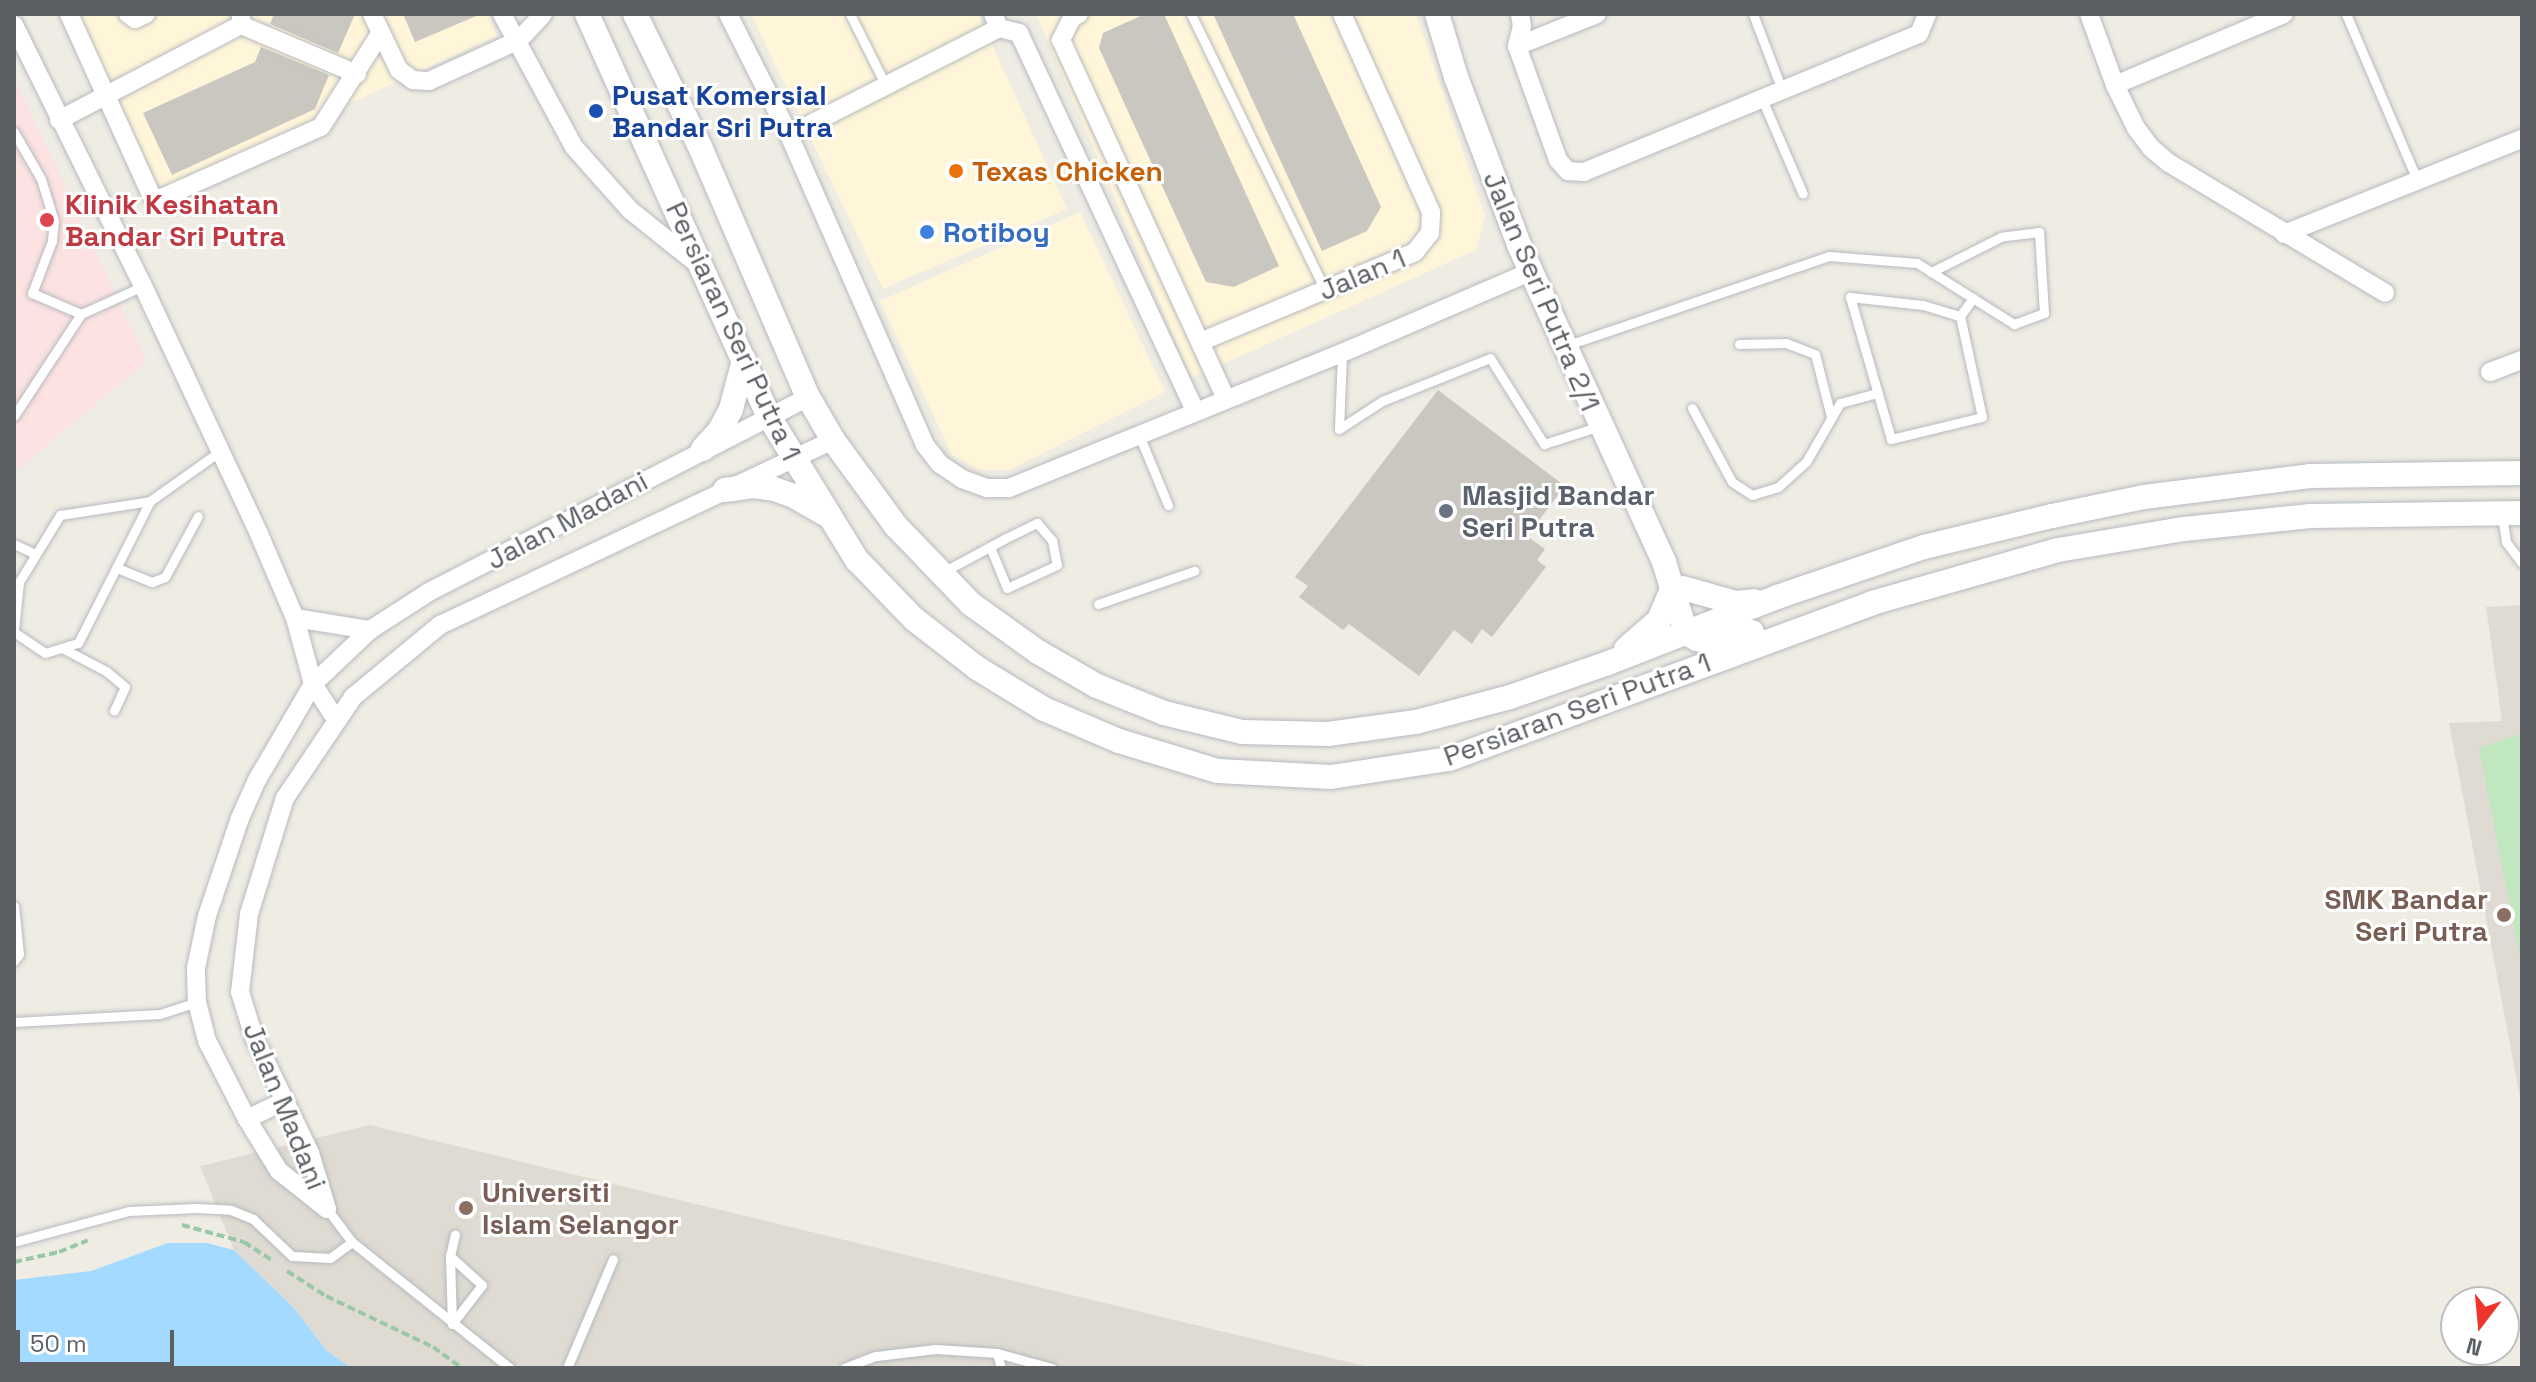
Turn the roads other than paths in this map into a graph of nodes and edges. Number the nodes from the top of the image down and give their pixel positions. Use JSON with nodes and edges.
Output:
{"nodes":[{"id":1,"x":69,"y":14,"type":"edge"},
{"id":2,"x":128,"y":14,"type":"edge"},
{"id":3,"x":146,"y":14,"type":"edge"},
{"id":4,"x":372,"y":14,"type":"edge"},
{"id":5,"x":502,"y":14,"type":"edge"},
{"id":6,"x":543,"y":14,"type":"edge"},
{"id":7,"x":587,"y":14,"type":"edge"},
{"id":8,"x":635,"y":14,"type":"edge"},
{"id":9,"x":728,"y":14,"type":"edge"},
{"id":10,"x":850,"y":14,"type":"edge"},
{"id":11,"x":1079,"y":14,"type":"edge"},
{"id":12,"x":1191,"y":14,"type":"edge"},
{"id":13,"x":1342,"y":14,"type":"edge"},
{"id":14,"x":1437,"y":14,"type":"edge"},
{"id":15,"x":1520,"y":14,"type":"edge"},
{"id":16,"x":1597,"y":14,"type":"edge"},
{"id":17,"x":1753,"y":14,"type":"edge"},
{"id":18,"x":1927,"y":14,"type":"edge"},
{"id":19,"x":2089,"y":14,"type":"edge"},
{"id":20,"x":2284,"y":14,"type":"edge"},
{"id":21,"x":2346,"y":14,"type":"edge"},
{"id":22,"x":241,"y":19,"type":"edge"},
{"id":23,"x":996,"y":21,"type":"edge"},
{"id":24,"x":14,"y":25,"type":"edge"},
{"id":25,"x":380,"y":34,"type":"junction"},
{"id":26,"x":519,"y":40,"type":"junction"},
{"id":27,"x":1517,"y":46,"type":"junction"},
{"id":28,"x":357,"y":74,"type":"junction"},
{"id":29,"x":885,"y":84,"type":"junction"},
{"id":30,"x":2115,"y":85,"type":"junction"},
{"id":31,"x":1782,"y":90,"type":"junction"},
{"id":32,"x":105,"y":98,"type":"junction"},
{"id":33,"x":1762,"y":99,"type":"junction"},
{"id":34,"x":59,"y":120,"type":"junction"},
{"id":35,"x":14,"y":132,"type":"edge"},
{"id":36,"x":789,"y":135,"type":"junction"},
{"id":37,"x":2522,"y":139,"type":"edge"},
{"id":38,"x":2417,"y":180,"type":"junction"},
{"id":39,"x":1803,"y":194,"type":"dead end"},
{"id":40,"x":2284,"y":234,"type":"junction"},
{"id":41,"x":702,"y":267,"type":"junction"},
{"id":42,"x":1530,"y":272,"type":"junction"},
{"id":43,"x":1931,"y":272,"type":"junction"},
{"id":44,"x":143,"y":286,"type":"junction"},
{"id":45,"x":1325,"y":290,"type":"junction"},
{"id":46,"x":2385,"y":293,"type":"dead end"},
{"id":47,"x":1973,"y":298,"type":"junction"},
{"id":48,"x":81,"y":314,"type":"junction"},
{"id":49,"x":1960,"y":316,"type":"junction"},
{"id":50,"x":1200,"y":342,"type":"junction"},
{"id":51,"x":1739,"y":344,"type":"dead end"},
{"id":52,"x":1564,"y":346,"type":"junction"},
{"id":53,"x":1342,"y":353,"type":"junction"},
{"id":54,"x":744,"y":360,"type":"junction"},
{"id":55,"x":2522,"y":360,"type":"edge"},
{"id":56,"x":2490,"y":372,"type":"dead end"},
{"id":57,"x":1878,"y":393,"type":"junction"},
{"id":58,"x":808,"y":397,"type":"junction"},
{"id":59,"x":1226,"y":398,"type":"junction"},
{"id":60,"x":1692,"y":408,"type":"dead end"},
{"id":61,"x":1195,"y":411,"type":"junction"},
{"id":62,"x":768,"y":415,"type":"junction"},
{"id":63,"x":14,"y":416,"type":"edge"},
{"id":64,"x":1831,"y":417,"type":"junction"},
{"id":65,"x":1600,"y":426,"type":"junction"},
{"id":66,"x":1139,"y":435,"type":"junction"},
{"id":67,"x":833,"y":440,"type":"junction"},
{"id":68,"x":703,"y":449,"type":"junction"},
{"id":69,"x":220,"y":451,"type":"junction"},
{"id":70,"x":792,"y":458,"type":"junction"},
{"id":71,"x":2522,"y":473,"type":"edge"},
{"id":72,"x":725,"y":490,"type":"junction"},
{"id":73,"x":150,"y":501,"type":"junction"},
{"id":74,"x":1168,"y":505,"type":"dead end"},
{"id":75,"x":2512,"y":513,"type":"edge"},
{"id":76,"x":198,"y":516,"type":"dead end"},
{"id":77,"x":830,"y":518,"type":"junction"},
{"id":78,"x":14,"y":544,"type":"edge"},
{"id":79,"x":990,"y":547,"type":"junction"},
{"id":80,"x":35,"y":554,"type":"junction"},
{"id":81,"x":2522,"y":563,"type":"edge"},
{"id":82,"x":117,"y":568,"type":"junction"},
{"id":83,"x":1194,"y":571,"type":"dead end"},
{"id":84,"x":939,"y":574,"type":"junction"},
{"id":85,"x":16,"y":581,"type":"edge"},
{"id":86,"x":1677,"y":590,"type":"junction"},
{"id":87,"x":1777,"y":597,"type":"junction"},
{"id":88,"x":1872,"y":603,"type":"junction"},
{"id":89,"x":1098,"y":604,"type":"dead end"},
{"id":90,"x":295,"y":618,"type":"junction"},
{"id":91,"x":14,"y":626,"type":"edge"},
{"id":92,"x":370,"y":630,"type":"junction"},
{"id":93,"x":1695,"y":633,"type":"junction"},
{"id":94,"x":62,"y":648,"type":"junction"},
{"id":95,"x":1608,"y":663,"type":"junction"},
{"id":96,"x":313,"y":684,"type":"junction"},
{"id":97,"x":1589,"y":706,"type":"junction"},
{"id":98,"x":114,"y":711,"type":"dead end"},
{"id":99,"x":337,"y":721,"type":"junction"},
{"id":100,"x":14,"y":906,"type":"edge"},
{"id":101,"x":14,"y":961,"type":"edge"},
{"id":102,"x":197,"y":1002,"type":"junction"},
{"id":103,"x":14,"y":1022,"type":"edge"},
{"id":104,"x":284,"y":1101,"type":"junction"},
{"id":105,"x":247,"y":1119,"type":"junction"},
{"id":106,"x":327,"y":1209,"type":"junction"},
{"id":107,"x":455,"y":1235,"type":"dead end"},
{"id":108,"x":14,"y":1242,"type":"edge"},
{"id":109,"x":352,"y":1242,"type":"junction"},
{"id":110,"x":450,"y":1256,"type":"junction"},
{"id":111,"x":613,"y":1259,"type":"dead end"},
{"id":112,"x":452,"y":1324,"type":"junction"},
{"id":113,"x":997,"y":1353,"type":"junction"},
{"id":114,"x":510,"y":1368,"type":"edge"},
{"id":115,"x":567,"y":1368,"type":"edge"},
{"id":116,"x":844,"y":1368,"type":"edge"},
{"id":117,"x":1001,"y":1368,"type":"edge"},
{"id":118,"x":1052,"y":1368,"type":"edge"}],
"edges":[{"from":1,"to":32,"type":"street"},
{"from":2,"to":3,"type":"street"},
{"from":4,"to":25,"type":"street"},
{"from":5,"to":26,"type":"street"},
{"from":6,"to":26,"type":"street"},
{"from":7,"to":41,"type":"street","name":"Persiaran Seri Putra 1"},
{"from":8,"to":58,"type":"street","name":"Persiaran Seri Putra 1"},
{"from":9,"to":36,"type":"street"},
{"from":10,"to":29,"type":"lane"},
{"from":11,"to":50,"type":"street"},
{"from":12,"to":45,"type":"lane"},
{"from":13,"to":45,"type":"street","name":"Jalan 1"},
{"from":14,"to":42,"type":"street","name":"Jalan Seri Putra 2/1"},
{"from":15,"to":27,"type":"street"},
{"from":16,"to":27,"type":"street"},
{"from":17,"to":31,"type":"lane"},
{"from":18,"to":31,"type":"street"},
{"from":19,"to":30,"type":"street"},
{"from":20,"to":30,"type":"street"},
{"from":21,"to":38,"type":"lane"},
{"from":22,"to":28,"type":"street"},
{"from":22,"to":32,"type":"street"},
{"from":23,"to":29,"type":"street"},
{"from":23,"to":61,"type":"street"},
{"from":24,"to":34,"type":"street"},
{"from":25,"to":26,"type":"street"},
{"from":25,"to":28,"type":"street"},
{"from":26,"to":41,"type":"street"},
{"from":27,"to":33,"type":"street"},
{"from":28,"to":32,"type":"street"},
{"from":29,"to":36,"type":"street"},
{"from":30,"to":40,"type":"street"},
{"from":31,"to":33,"type":"street"},
{"from":32,"to":34,"type":"street"},
{"from":33,"to":39,"type":"lane"},
{"from":34,"to":44,"type":"street"},
{"from":35,"to":48,"type":"lane"},
{"from":36,"to":66,"type":"street"},
{"from":37,"to":38,"type":"street"},
{"from":38,"to":40,"type":"street"},
{"from":40,"to":46,"type":"street"},
{"from":41,"to":54,"type":"street","name":"Persiaran Seri Putra 1"},
{"from":42,"to":52,"type":"street","name":"Jalan Seri Putra 2/1"},
{"from":42,"to":53,"type":"street"},
{"from":43,"to":47,"type":"lane"},
{"from":43,"to":47,"type":"lane"},
{"from":43,"to":52,"type":"lane"},
{"from":44,"to":48,"type":"lane"},
{"from":44,"to":69,"type":"street"},
{"from":45,"to":50,"type":"street","name":"Jalan 1"},
{"from":47,"to":49,"type":"lane"},
{"from":48,"to":63,"type":"lane"},
{"from":49,"to":57,"type":"lane"},
{"from":49,"to":57,"type":"lane"},
{"from":50,"to":59,"type":"street"},
{"from":51,"to":64,"type":"lane"},
{"from":52,"to":65,"type":"street","name":"Jalan Seri Putra 2/1"},
{"from":53,"to":59,"type":"street"},
{"from":53,"to":65,"type":"lane"},
{"from":54,"to":62,"type":"street","name":"Persiaran Seri Putra 1"},
{"from":54,"to":68,"type":"street"},
{"from":55,"to":56,"type":"street"},
{"from":57,"to":64,"type":"lane"},
{"from":58,"to":62,"type":"street","name":"Jalan Madani"},
{"from":58,"to":67,"type":"street","name":"Persiaran Seri Putra 1"},
{"from":59,"to":61,"type":"street"},
{"from":60,"to":64,"type":"lane"},
{"from":61,"to":66,"type":"street"},
{"from":62,"to":68,"type":"street","name":"Jalan Madani"},
{"from":62,"to":70,"type":"street","name":"Persiaran Seri Putra 1"},
{"from":65,"to":86,"type":"street","name":"Jalan Seri Putra 2/1"},
{"from":66,"to":74,"type":"lane"},
{"from":67,"to":70,"type":"street","name":"Jalan Madani"},
{"from":67,"to":84,"type":"street","name":"Persiaran Seri Putra 1"},
{"from":68,"to":92,"type":"street","name":"Jalan Madani"},
{"from":69,"to":73,"type":"lane"},
{"from":69,"to":90,"type":"street"},
{"from":70,"to":72,"type":"street","name":"Jalan Madani"},
{"from":70,"to":77,"type":"street","name":"Persiaran Seri Putra 1"},
{"from":71,"to":87,"type":"street","name":"Persiaran Seri Putra 1"},
{"from":72,"to":77,"type":"street"},
{"from":72,"to":99,"type":"street","name":"Jalan Madani"},
{"from":73,"to":80,"type":"lane"},
{"from":73,"to":82,"type":"lane"},
{"from":75,"to":81,"type":"lane"},
{"from":75,"to":88,"type":"street","name":"Persiaran Seri Putra 1"},
{"from":76,"to":82,"type":"lane"},
{"from":77,"to":97,"type":"street","name":"Persiaran Seri Putra 1"},
{"from":78,"to":80,"type":"lane"},
{"from":79,"to":79,"type":"lane"},
{"from":79,"to":84,"type":"lane"},
{"from":80,"to":85,"type":"lane"},
{"from":82,"to":94,"type":"lane"},
{"from":83,"to":89,"type":"lane"},
{"from":84,"to":95,"type":"street","name":"Persiaran Seri Putra 1"},
{"from":85,"to":91,"type":"lane"},
{"from":86,"to":87,"type":"street"},
{"from":86,"to":93,"type":"street","name":"Jalan Seri Putra 2/1"},
{"from":86,"to":95,"type":"street"},
{"from":87,"to":93,"type":"street","name":"Persiaran Seri Putra 1"},
{"from":88,"to":93,"type":"street"},
{"from":88,"to":97,"type":"street","name":"Persiaran Seri Putra 1"},
{"from":90,"to":92,"type":"street"},
{"from":90,"to":96,"type":"street"},
{"from":91,"to":94,"type":"lane"},
{"from":92,"to":96,"type":"street","name":"Jalan Madani"},
{"from":93,"to":95,"type":"street","name":"Persiaran Seri Putra 1"},
{"from":93,"to":97,"type":"street"},
{"from":94,"to":98,"type":"lane"},
{"from":96,"to":99,"type":"street"},
{"from":96,"to":102,"type":"street","name":"Jalan Madani"},
{"from":99,"to":104,"type":"street","name":"Jalan Madani"},
{"from":100,"to":101,"type":"lane"},
{"from":102,"to":103,"type":"lane"},
{"from":102,"to":105,"type":"street","name":"Jalan Madani"},
{"from":104,"to":105,"type":"street"},
{"from":104,"to":106,"type":"street","name":"Jalan Madani"},
{"from":105,"to":106,"type":"street","name":"Jalan Madani"},
{"from":106,"to":109,"type":"lane"},
{"from":107,"to":110,"type":"lane"},
{"from":108,"to":109,"type":"lane"},
{"from":109,"to":112,"type":"lane"},
{"from":110,"to":112,"type":"lane"},
{"from":110,"to":112,"type":"lane"},
{"from":111,"to":115,"type":"lane"},
{"from":112,"to":114,"type":"lane"},
{"from":113,"to":116,"type":"lane"},
{"from":113,"to":117,"type":"lane"},
{"from":113,"to":118,"type":"lane"}]}
